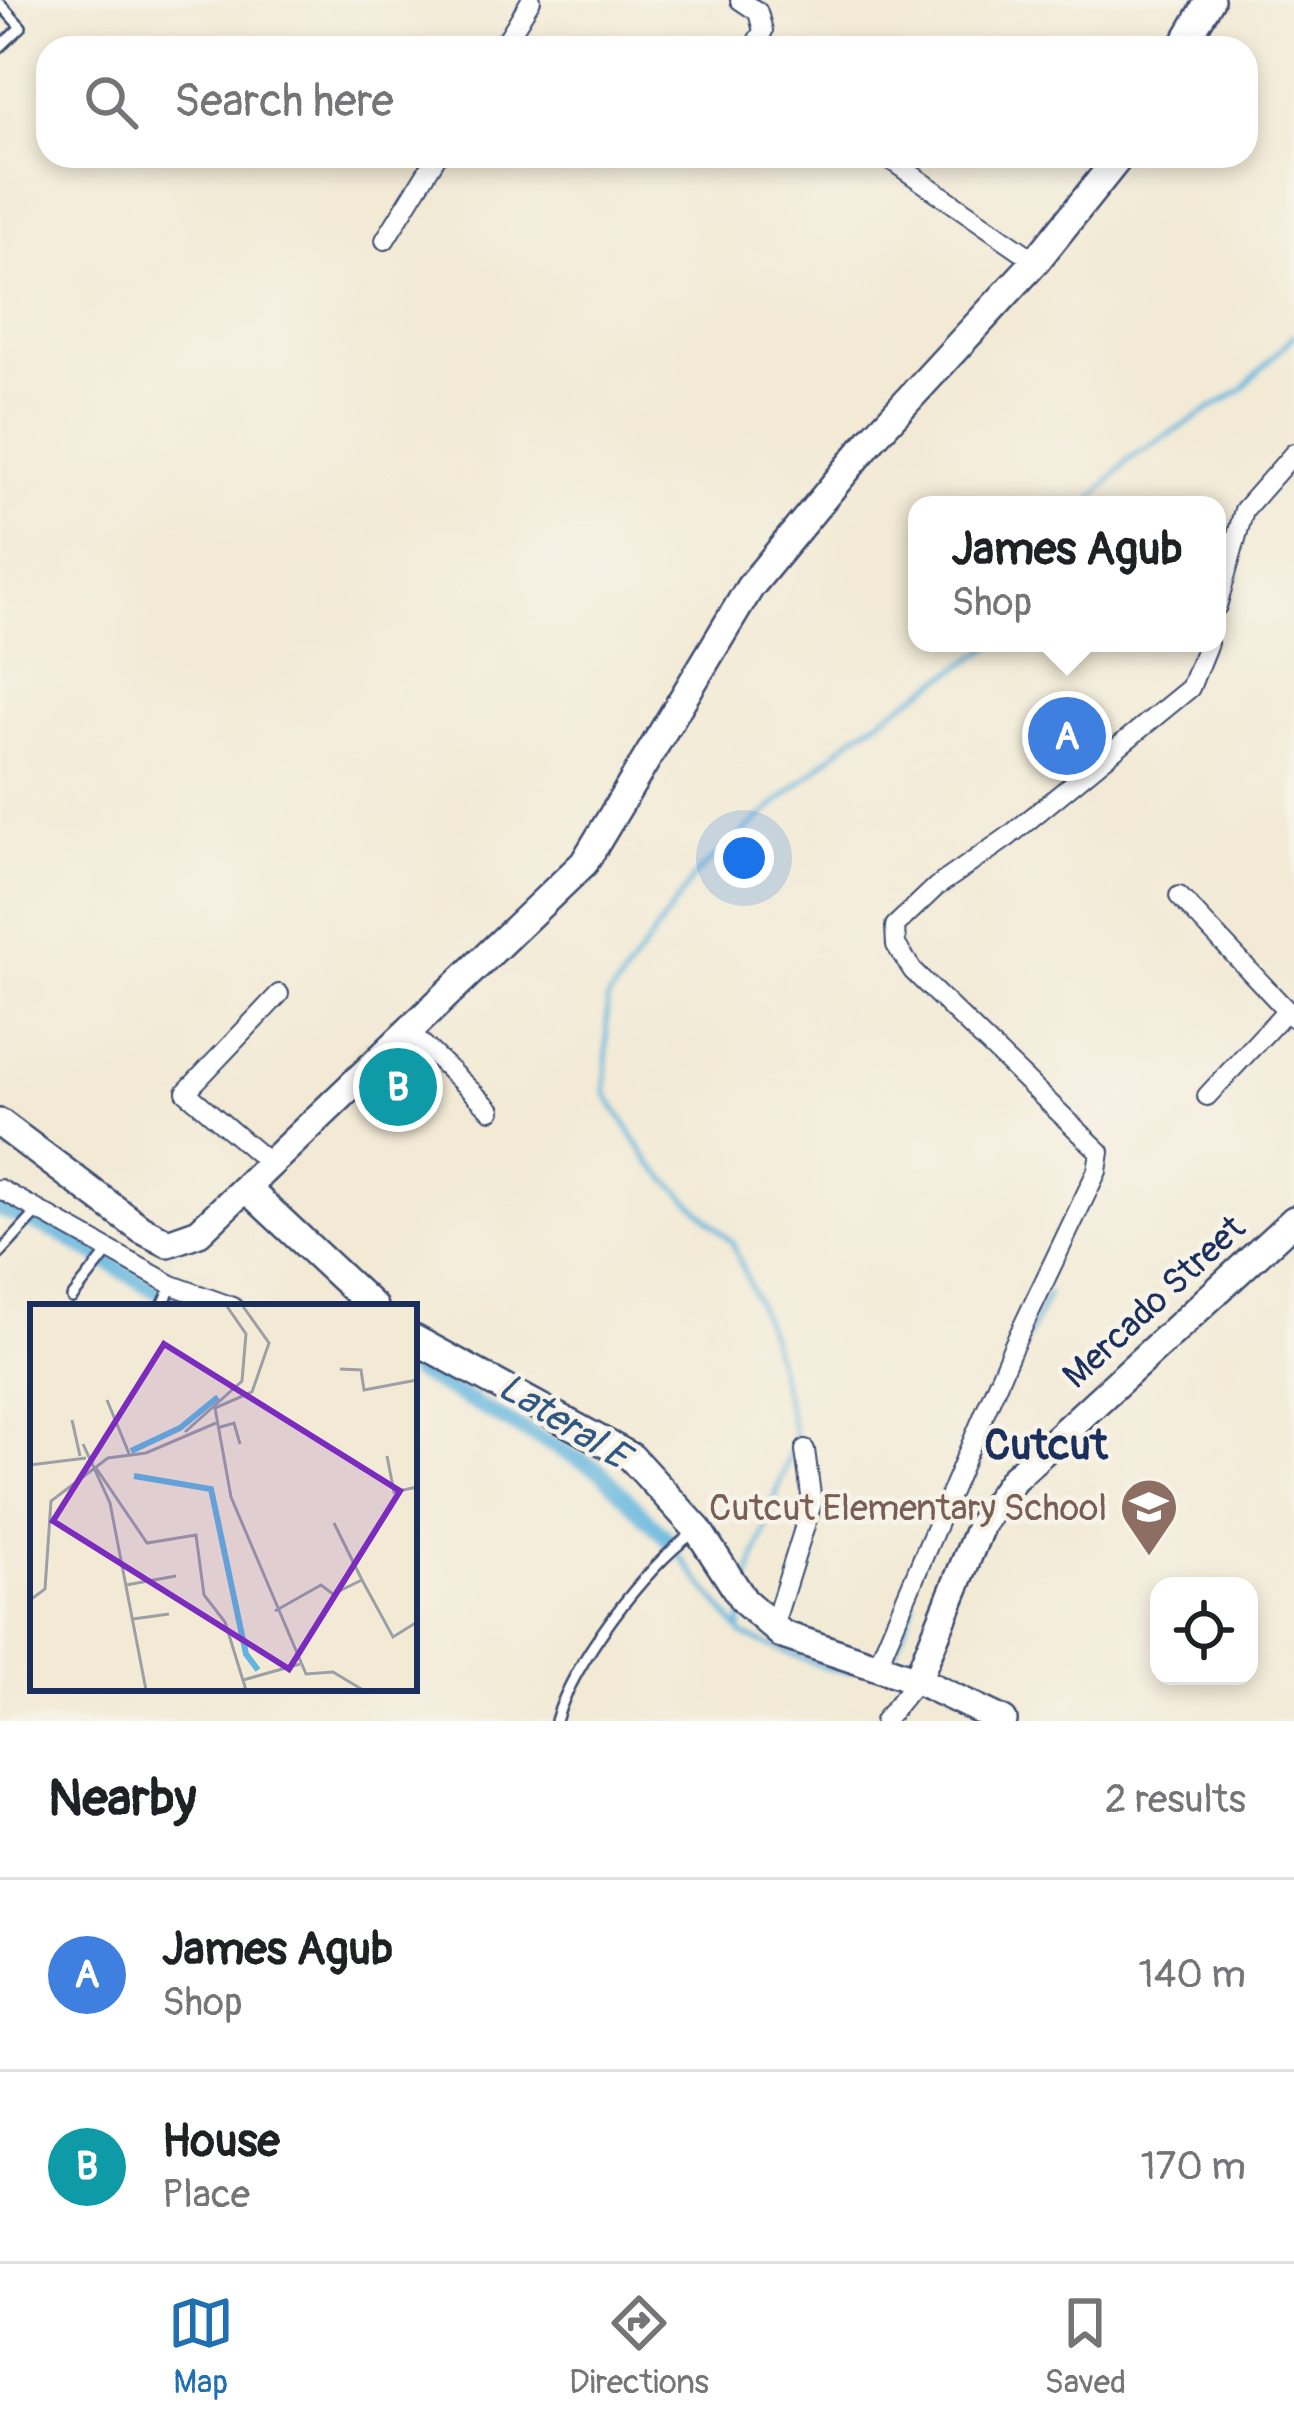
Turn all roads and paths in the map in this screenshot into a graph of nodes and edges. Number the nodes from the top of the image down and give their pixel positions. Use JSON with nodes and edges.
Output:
{"nodes":[{"id":1,"x":531,"y":0,"type":"edge"},
{"id":2,"x":740,"y":0,"type":"edge"},
{"id":3,"x":1210,"y":0,"type":"edge"},
{"id":4,"x":0,"y":4,"type":"edge"},
{"id":5,"x":509,"y":36,"type":"edge"},
{"id":6,"x":760,"y":36,"type":"edge"},
{"id":7,"x":1189,"y":36,"type":"edge"},
{"id":8,"x":0,"y":47,"type":"edge"},
{"id":9,"x":429,"y":168,"type":"edge"},
{"id":10,"x":903,"y":168,"type":"edge"},
{"id":11,"x":1110,"y":168,"type":"edge"},
{"id":12,"x":386,"y":240,"type":"dead end"},
{"id":13,"x":1036,"y":261,"type":"junction"},
{"id":14,"x":1294,"y":454,"type":"edge"},
{"id":15,"x":1226,"y":574,"type":"edge"},
{"id":16,"x":1204,"y":652,"type":"edge"},
{"id":17,"x":1178,"y":896,"type":"dead end"},
{"id":18,"x":278,"y":994,"type":"dead end"},
{"id":19,"x":1291,"y":1014,"type":"edge"},
{"id":20,"x":411,"y":1033,"type":"junction"},
{"id":21,"x":1207,"y":1096,"type":"dead end"},
{"id":22,"x":491,"y":1109,"type":"dead end"},
{"id":23,"x":0,"y":1123,"type":"edge"},
{"id":24,"x":271,"y":1165,"type":"junction"},
{"id":25,"x":247,"y":1188,"type":"junction"},
{"id":26,"x":0,"y":1189,"type":"edge"},
{"id":27,"x":35,"y":1214,"type":"junction"},
{"id":28,"x":1294,"y":1220,"type":"edge"},
{"id":29,"x":110,"y":1251,"type":"junction"},
{"id":30,"x":0,"y":1253,"type":"edge"},
{"id":31,"x":171,"y":1288,"type":"junction"},
{"id":32,"x":72,"y":1298,"type":"dead end"},
{"id":33,"x":163,"y":1304,"type":"edge"},
{"id":34,"x":223,"y":1304,"type":"edge"},
{"id":35,"x":370,"y":1304,"type":"edge"},
{"id":36,"x":417,"y":1341,"type":"edge"},
{"id":37,"x":806,"y":1450,"type":"dead end"},
{"id":38,"x":698,"y":1531,"type":"junction"},
{"id":39,"x":762,"y":1614,"type":"junction"},
{"id":40,"x":875,"y":1670,"type":"junction"},
{"id":41,"x":917,"y":1680,"type":"junction"},
{"id":42,"x":556,"y":1721,"type":"edge"},
{"id":43,"x":884,"y":1721,"type":"edge"},
{"id":44,"x":1004,"y":1721,"type":"edge"}],
"edges":[{"from":1,"to":5,"type":"street"},
{"from":2,"to":6,"type":"street"},
{"from":3,"to":7,"type":"street"},
{"from":4,"to":8,"type":"lane"},
{"from":9,"to":12,"type":"street"},
{"from":10,"to":13,"type":"street"},
{"from":11,"to":13,"type":"street"},
{"from":13,"to":20,"type":"street"},
{"from":14,"to":15,"type":"street"},
{"from":16,"to":40,"type":"street"},
{"from":17,"to":19,"type":"street"},
{"from":18,"to":24,"type":"street"},
{"from":19,"to":21,"type":"street"},
{"from":20,"to":22,"type":"street"},
{"from":20,"to":24,"type":"street"},
{"from":23,"to":25,"type":"street"},
{"from":24,"to":25,"type":"street"},
{"from":25,"to":35,"type":"street"},
{"from":26,"to":27,"type":"street"},
{"from":27,"to":29,"type":"street"},
{"from":27,"to":30,"type":"lane"},
{"from":28,"to":41,"type":"street","name":"Mercado Street"},
{"from":29,"to":31,"type":"street"},
{"from":29,"to":32,"type":"lane"},
{"from":31,"to":33,"type":"lane"},
{"from":31,"to":34,"type":"street"},
{"from":36,"to":38,"type":"street"},
{"from":37,"to":39,"type":"street"},
{"from":38,"to":39,"type":"street"},
{"from":38,"to":42,"type":"lane"},
{"from":39,"to":40,"type":"street"},
{"from":40,"to":41,"type":"street"},
{"from":41,"to":43,"type":"street"},
{"from":41,"to":44,"type":"street"}]}
